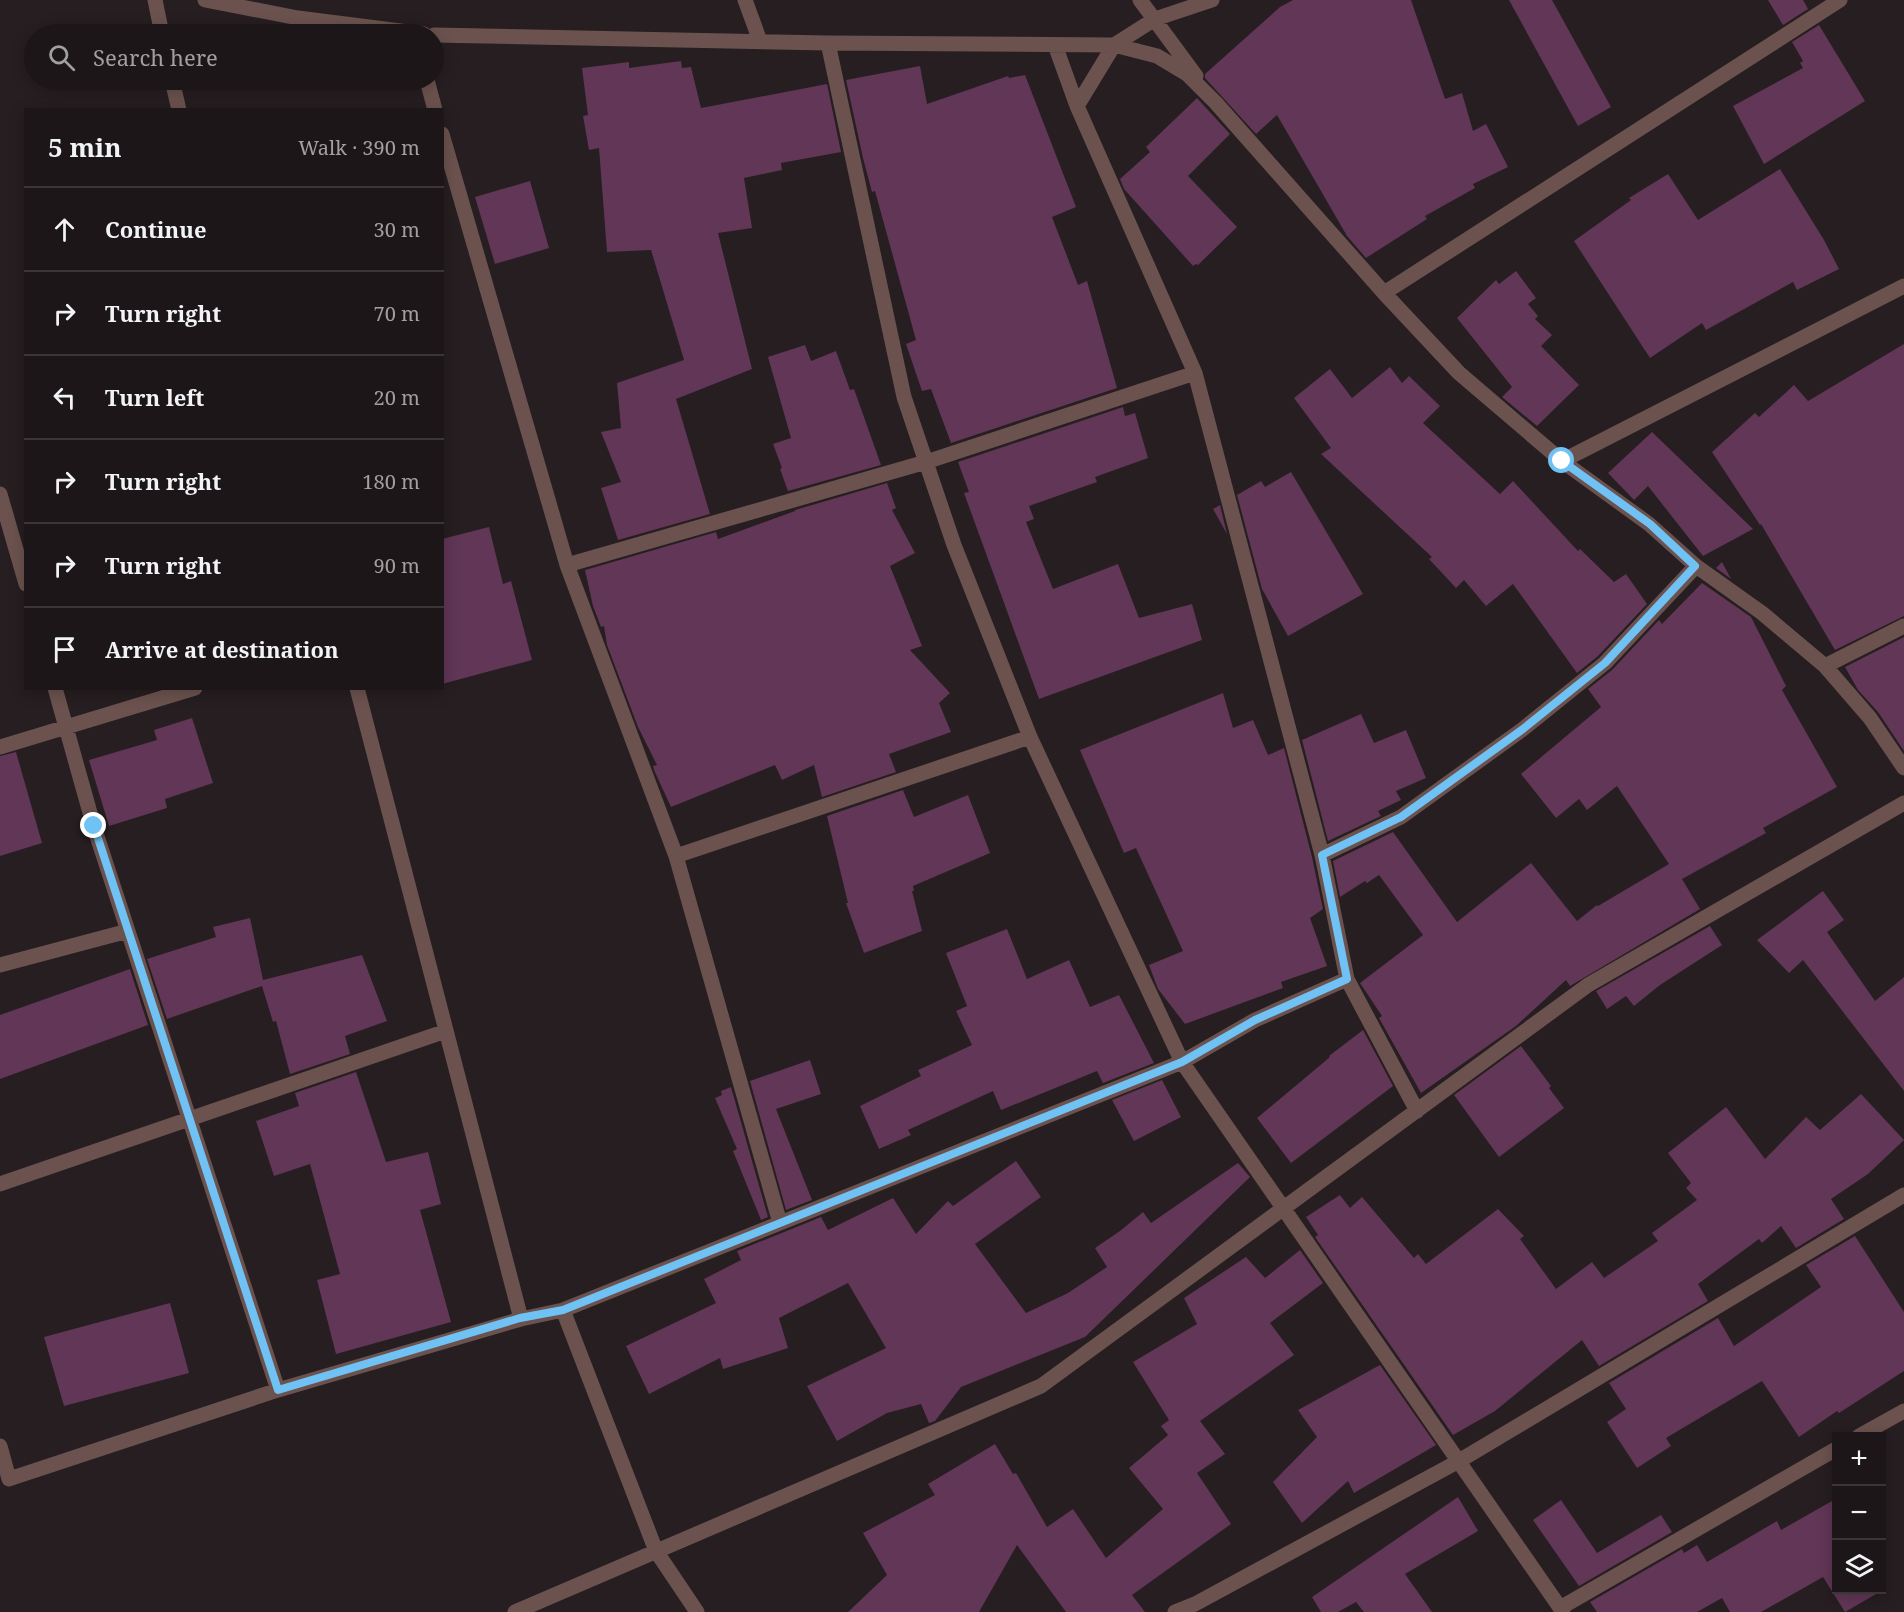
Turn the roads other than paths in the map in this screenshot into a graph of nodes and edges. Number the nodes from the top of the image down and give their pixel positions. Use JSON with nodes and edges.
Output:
{"nodes":[{"id":1,"x":155,"y":0,"type":"edge"},
{"id":2,"x":205,"y":0,"type":"edge"},
{"id":3,"x":745,"y":0,"type":"edge"},
{"id":4,"x":1140,"y":0,"type":"edge"},
{"id":5,"x":1212,"y":0,"type":"edge"},
{"id":6,"x":1840,"y":0,"type":"edge"},
{"id":7,"x":1155,"y":19,"type":"junction"},
{"id":8,"x":160,"y":24,"type":"edge"},
{"id":9,"x":342,"y":24,"type":"edge"},
{"id":10,"x":444,"y":35,"type":"edge"},
{"id":11,"x":760,"y":41,"type":"junction"},
{"id":12,"x":828,"y":43,"type":"junction"},
{"id":13,"x":1055,"y":45,"type":"junction"},
{"id":14,"x":1114,"y":45,"type":"junction"},
{"id":15,"x":174,"y":90,"type":"edge"},
{"id":16,"x":430,"y":90,"type":"edge"},
{"id":17,"x":1216,"y":103,"type":"junction"},
{"id":18,"x":1077,"y":106,"type":"junction"},
{"id":19,"x":179,"y":108,"type":"edge"},
{"id":20,"x":434,"y":108,"type":"edge"},
{"id":21,"x":444,"y":141,"type":"edge"},
{"id":22,"x":1904,"y":286,"type":"edge"},
{"id":23,"x":1384,"y":293,"type":"junction"},
{"id":24,"x":1194,"y":373,"type":"junction"},
{"id":25,"x":1562,"y":461,"type":"junction"},
{"id":26,"x":926,"y":462,"type":"junction"},
{"id":27,"x":0,"y":494,"type":"edge"},
{"id":28,"x":567,"y":565,"type":"junction"},
{"id":29,"x":1695,"y":566,"type":"junction"},
{"id":30,"x":24,"y":577,"type":"edge"},
{"id":31,"x":1904,"y":626,"type":"edge"},
{"id":32,"x":1825,"y":666,"type":"junction"},
{"id":33,"x":56,"y":690,"type":"edge"},
{"id":34,"x":188,"y":690,"type":"edge"},
{"id":35,"x":358,"y":690,"type":"edge"},
{"id":36,"x":66,"y":727,"type":"junction"},
{"id":37,"x":1030,"y":737,"type":"junction"},
{"id":38,"x":0,"y":747,"type":"edge"},
{"id":39,"x":1904,"y":768,"type":"edge"},
{"id":40,"x":1904,"y":802,"type":"edge"},
{"id":41,"x":1322,"y":855,"type":"junction"},
{"id":42,"x":676,"y":856,"type":"junction"},
{"id":43,"x":128,"y":931,"type":"junction"},
{"id":44,"x":0,"y":965,"type":"edge"},
{"id":45,"x":1347,"y":979,"type":"junction"},
{"id":46,"x":446,"y":1031,"type":"junction"},
{"id":47,"x":1182,"y":1062,"type":"junction"},
{"id":48,"x":1416,"y":1111,"type":"junction"},
{"id":49,"x":189,"y":1119,"type":"junction"},
{"id":50,"x":0,"y":1184,"type":"edge"},
{"id":51,"x":1904,"y":1194,"type":"edge"},
{"id":52,"x":1283,"y":1209,"type":"junction"},
{"id":53,"x":780,"y":1223,"type":"junction"},
{"id":54,"x":563,"y":1310,"type":"junction"},
{"id":55,"x":520,"y":1318,"type":"junction"},
{"id":56,"x":278,"y":1390,"type":"junction"},
{"id":57,"x":1904,"y":1411,"type":"edge"},
{"id":58,"x":1868,"y":1432,"type":"edge"},
{"id":59,"x":0,"y":1446,"type":"edge"},
{"id":60,"x":1832,"y":1451,"type":"edge"},
{"id":61,"x":1459,"y":1461,"type":"junction"},
{"id":62,"x":656,"y":1551,"type":"junction"},
{"id":63,"x":1198,"y":1608,"type":"edge"},
{"id":64,"x":1562,"y":1610,"type":"edge"},
{"id":65,"x":515,"y":1612,"type":"edge"},
{"id":66,"x":697,"y":1612,"type":"edge"},
{"id":67,"x":1175,"y":1612,"type":"edge"}],
"edges":[{"from":1,"to":8,"type":"street"},
{"from":2,"to":9,"type":"street"},
{"from":3,"to":11,"type":"street"},
{"from":4,"to":7,"type":"street"},
{"from":5,"to":7,"type":"street"},
{"from":6,"to":23,"type":"street"},
{"from":7,"to":14,"type":"street"},
{"from":7,"to":17,"type":"street"},
{"from":10,"to":11,"type":"street"},
{"from":11,"to":12,"type":"street"},
{"from":12,"to":13,"type":"street"},
{"from":12,"to":26,"type":"street"},
{"from":13,"to":14,"type":"street"},
{"from":13,"to":18,"type":"street"},
{"from":14,"to":17,"type":"street"},
{"from":14,"to":18,"type":"street"},
{"from":15,"to":19,"type":"street"},
{"from":16,"to":20,"type":"street"},
{"from":17,"to":23,"type":"street"},
{"from":18,"to":24,"type":"street"},
{"from":21,"to":28,"type":"street"},
{"from":22,"to":25,"type":"street"},
{"from":23,"to":25,"type":"street"},
{"from":24,"to":26,"type":"street"},
{"from":24,"to":41,"type":"street"},
{"from":25,"to":29,"type":"street"},
{"from":26,"to":28,"type":"street"},
{"from":26,"to":37,"type":"street"},
{"from":27,"to":30,"type":"street"},
{"from":28,"to":42,"type":"street"},
{"from":29,"to":32,"type":"street"},
{"from":29,"to":41,"type":"street"},
{"from":31,"to":32,"type":"street"},
{"from":32,"to":39,"type":"street"},
{"from":33,"to":36,"type":"street"},
{"from":34,"to":36,"type":"street"},
{"from":35,"to":46,"type":"street"},
{"from":36,"to":38,"type":"street"},
{"from":36,"to":43,"type":"street"},
{"from":37,"to":42,"type":"street"},
{"from":37,"to":47,"type":"street"},
{"from":40,"to":48,"type":"street"},
{"from":41,"to":45,"type":"street"},
{"from":42,"to":53,"type":"street"},
{"from":43,"to":44,"type":"street"},
{"from":43,"to":49,"type":"street"},
{"from":45,"to":47,"type":"street"},
{"from":45,"to":48,"type":"street"},
{"from":46,"to":49,"type":"street"},
{"from":46,"to":55,"type":"street"},
{"from":47,"to":52,"type":"street"},
{"from":47,"to":53,"type":"street"},
{"from":48,"to":52,"type":"street"},
{"from":49,"to":50,"type":"street"},
{"from":49,"to":56,"type":"street"},
{"from":51,"to":61,"type":"street"},
{"from":52,"to":61,"type":"street"},
{"from":52,"to":62,"type":"street"},
{"from":53,"to":54,"type":"street"},
{"from":54,"to":55,"type":"street"},
{"from":54,"to":62,"type":"street"},
{"from":55,"to":56,"type":"street"},
{"from":56,"to":59,"type":"street"},
{"from":57,"to":58,"type":"street"},
{"from":60,"to":64,"type":"street"},
{"from":61,"to":63,"type":"street"},
{"from":61,"to":64,"type":"street"},
{"from":62,"to":65,"type":"street"},
{"from":62,"to":66,"type":"street"},
{"from":63,"to":67,"type":"street"}]}
